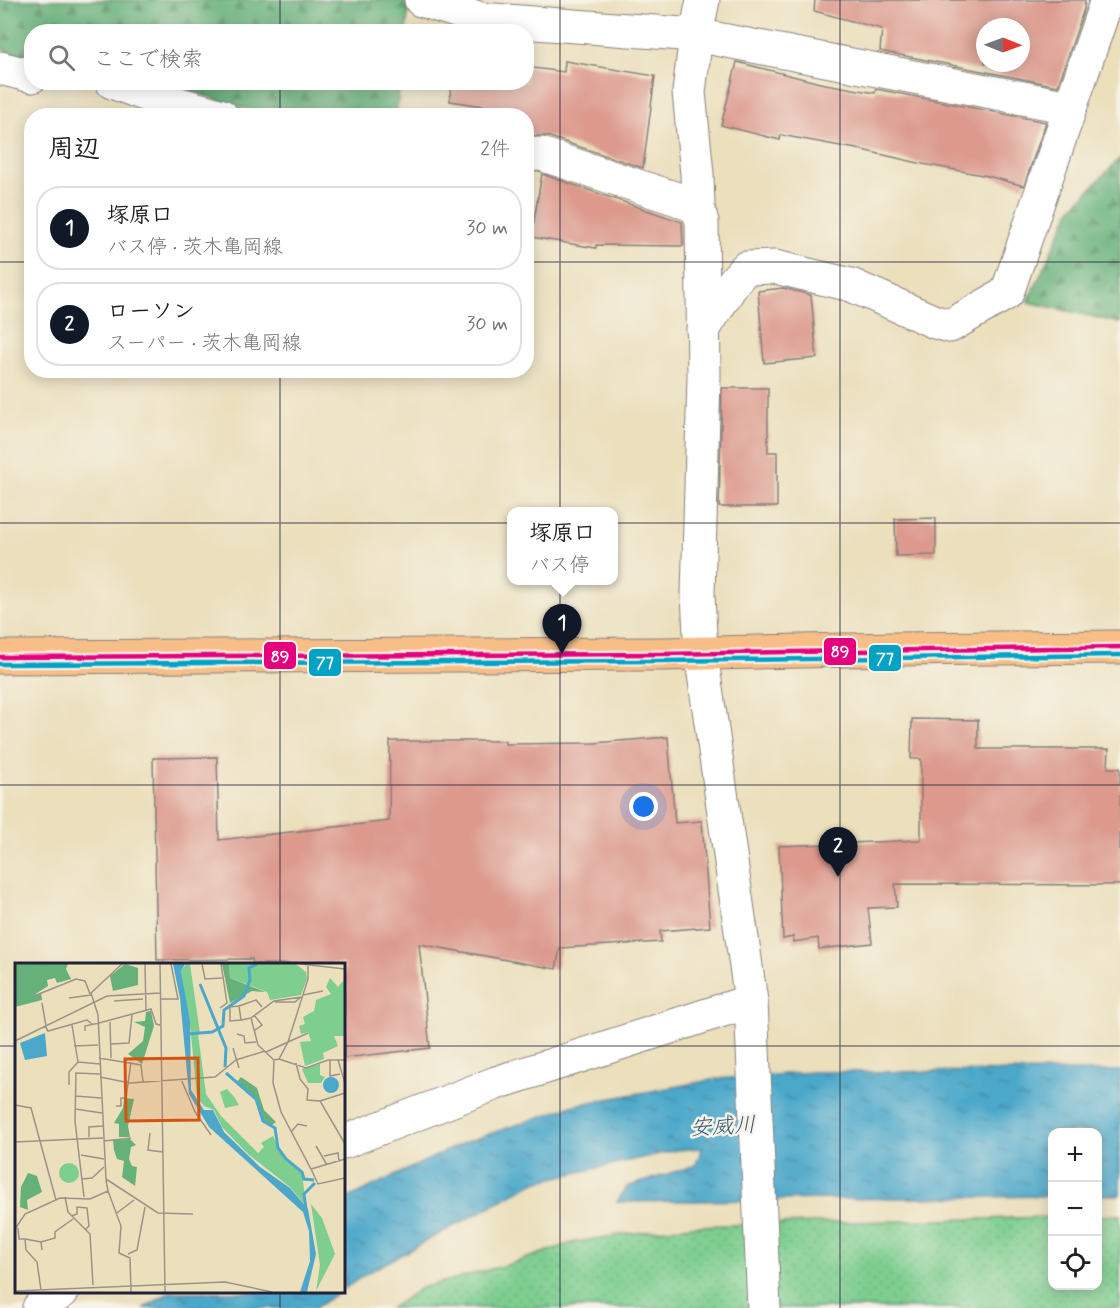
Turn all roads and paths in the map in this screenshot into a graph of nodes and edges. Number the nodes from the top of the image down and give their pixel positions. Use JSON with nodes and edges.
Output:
{"nodes":[{"id":1,"x":421,"y":0,"type":"edge"},
{"id":2,"x":703,"y":0,"type":"edge"},
{"id":3,"x":1107,"y":0,"type":"edge"},
{"id":4,"x":481,"y":24,"type":"edge"},
{"id":5,"x":534,"y":27,"type":"edge"},
{"id":6,"x":696,"y":35,"type":"junction"},
{"id":7,"x":0,"y":68,"type":"edge"},
{"id":8,"x":24,"y":74,"type":"edge"},
{"id":9,"x":134,"y":90,"type":"edge"},
{"id":10,"x":1069,"y":107,"type":"junction"},
{"id":11,"x":197,"y":108,"type":"edge"},
{"id":12,"x":534,"y":154,"type":"edge"},
{"id":13,"x":698,"y":208,"type":"junction"},
{"id":14,"x":703,"y":330,"type":"junction"},
{"id":15,"x":1120,"y":647,"type":"edge"},
{"id":16,"x":701,"y":653,"type":"junction"},
{"id":17,"x":0,"y":657,"type":"edge"},
{"id":18,"x":751,"y":1001,"type":"junction"},
{"id":19,"x":345,"y":1142,"type":"edge"},
{"id":20,"x":61,"y":1293,"type":"edge"},
{"id":21,"x":39,"y":1308,"type":"edge"},
{"id":22,"x":764,"y":1308,"type":"edge"}],
"edges":[{"from":1,"to":4,"type":"street"},
{"from":2,"to":6,"type":"street"},
{"from":3,"to":10,"type":"street"},
{"from":5,"to":6,"type":"street"},
{"from":6,"to":10,"type":"street"},
{"from":6,"to":13,"type":"street"},
{"from":7,"to":8,"type":"street"},
{"from":9,"to":11,"type":"street"},
{"from":10,"to":14,"type":"street"},
{"from":12,"to":13,"type":"street"},
{"from":13,"to":14,"type":"street"},
{"from":14,"to":16,"type":"street"},
{"from":15,"to":16,"type":"main road"},
{"from":16,"to":17,"type":"main road"},
{"from":16,"to":18,"type":"street"},
{"from":18,"to":19,"type":"street"},
{"from":18,"to":22,"type":"street"},
{"from":20,"to":21,"type":"street"}]}
